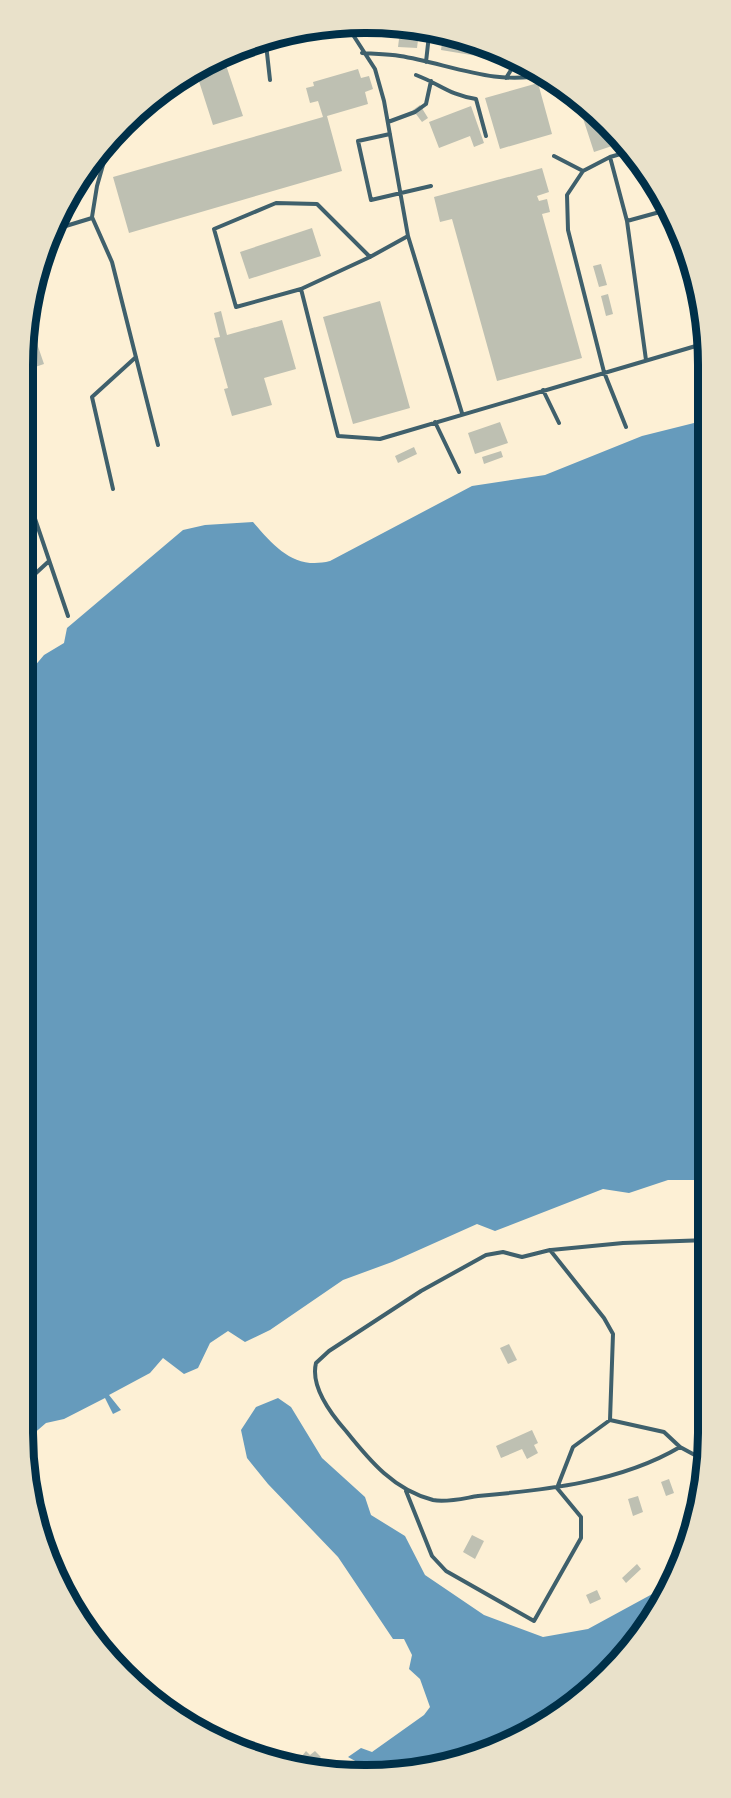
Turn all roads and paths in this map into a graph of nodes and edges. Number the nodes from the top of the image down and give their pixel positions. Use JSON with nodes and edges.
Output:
{"nodes":[{"id":1,"x":351,"y":34,"type":"edge"},
{"id":2,"x":428,"y":39,"type":"edge"},
{"id":3,"x":266,"y":48,"type":"edge"},
{"id":4,"x":362,"y":54,"type":"junction"},
{"id":5,"x":426,"y":62,"type":"junction"},
{"id":6,"x":510,"y":66,"type":"edge"},
{"id":7,"x":416,"y":75,"type":"dead end"},
{"id":8,"x":507,"y":78,"type":"junction"},
{"id":9,"x":532,"y":78,"type":"edge"},
{"id":10,"x":270,"y":80,"type":"dead end"},
{"id":11,"x":431,"y":81,"type":"junction"},
{"id":12,"x":388,"y":122,"type":"junction"},
{"id":13,"x":390,"y":134,"type":"junction"},
{"id":14,"x":486,"y":136,"type":"dead end"},
{"id":15,"x":621,"y":154,"type":"edge"},
{"id":16,"x":554,"y":156,"type":"dead end"},
{"id":17,"x":610,"y":157,"type":"junction"},
{"id":18,"x":104,"y":160,"type":"edge"},
{"id":19,"x":583,"y":171,"type":"junction"},
{"id":20,"x":431,"y":186,"type":"dead end"},
{"id":21,"x":401,"y":192,"type":"junction"},
{"id":22,"x":660,"y":212,"type":"edge"},
{"id":23,"x":92,"y":217,"type":"junction"},
{"id":24,"x":627,"y":221,"type":"junction"},
{"id":25,"x":63,"y":227,"type":"edge"},
{"id":26,"x":408,"y":236,"type":"junction"},
{"id":27,"x":370,"y":257,"type":"junction"},
{"id":28,"x":301,"y":289,"type":"junction"},
{"id":29,"x":697,"y":346,"type":"edge"},
{"id":30,"x":136,"y":357,"type":"junction"},
{"id":31,"x":646,"y":360,"type":"junction"},
{"id":32,"x":604,"y":372,"type":"junction"},
{"id":33,"x":543,"y":390,"type":"junction"},
{"id":34,"x":462,"y":413,"type":"junction"},
{"id":35,"x":435,"y":422,"type":"junction"},
{"id":36,"x":559,"y":423,"type":"dead end"},
{"id":37,"x":626,"y":427,"type":"dead end"},
{"id":38,"x":158,"y":445,"type":"dead end"},
{"id":39,"x":459,"y":472,"type":"dead end"},
{"id":40,"x":113,"y":489,"type":"dead end"},
{"id":41,"x":33,"y":514,"type":"edge"},
{"id":42,"x":48,"y":562,"type":"junction"},
{"id":43,"x":33,"y":575,"type":"edge"},
{"id":44,"x":69,"y":616,"type":"dead end"},
{"id":45,"x":698,"y":1240,"type":"edge"},
{"id":46,"x":550,"y":1250,"type":"junction"},
{"id":47,"x":610,"y":1420,"type":"junction"},
{"id":48,"x":680,"y":1447,"type":"junction"},
{"id":49,"x":697,"y":1456,"type":"edge"},
{"id":50,"x":557,"y":1488,"type":"junction"},
{"id":51,"x":405,"y":1490,"type":"junction"}],
"edges":[{"from":1,"to":4,"type":"lane"},
{"from":2,"to":5,"type":"lane"},
{"from":3,"to":10,"type":"lane"},
{"from":4,"to":5,"type":"lane"},
{"from":4,"to":12,"type":"lane"},
{"from":5,"to":8,"type":"lane"},
{"from":6,"to":8,"type":"lane"},
{"from":7,"to":11,"type":"lane"},
{"from":8,"to":9,"type":"lane"},
{"from":11,"to":12,"type":"lane"},
{"from":11,"to":14,"type":"lane"},
{"from":12,"to":13,"type":"lane"},
{"from":13,"to":21,"type":"lane"},
{"from":13,"to":21,"type":"lane"},
{"from":15,"to":17,"type":"lane"},
{"from":16,"to":19,"type":"lane"},
{"from":17,"to":19,"type":"lane"},
{"from":17,"to":24,"type":"lane"},
{"from":18,"to":23,"type":"lane"},
{"from":19,"to":32,"type":"lane"},
{"from":20,"to":21,"type":"lane"},
{"from":21,"to":26,"type":"lane"},
{"from":22,"to":24,"type":"lane"},
{"from":23,"to":25,"type":"lane"},
{"from":23,"to":30,"type":"lane"},
{"from":24,"to":31,"type":"lane"},
{"from":26,"to":27,"type":"lane"},
{"from":26,"to":34,"type":"lane"},
{"from":27,"to":28,"type":"lane"},
{"from":27,"to":28,"type":"lane"},
{"from":28,"to":35,"type":"lane"},
{"from":29,"to":31,"type":"lane"},
{"from":30,"to":38,"type":"lane"},
{"from":30,"to":40,"type":"lane"},
{"from":31,"to":32,"type":"lane"},
{"from":32,"to":33,"type":"lane"},
{"from":32,"to":37,"type":"lane"},
{"from":33,"to":34,"type":"lane"},
{"from":33,"to":36,"type":"lane"},
{"from":34,"to":35,"type":"lane"},
{"from":35,"to":39,"type":"lane"},
{"from":41,"to":42,"type":"lane"},
{"from":42,"to":43,"type":"lane"},
{"from":42,"to":44,"type":"lane"},
{"from":45,"to":46,"type":"lane"},
{"from":46,"to":47,"type":"lane"},
{"from":46,"to":51,"type":"lane"},
{"from":47,"to":48,"type":"lane"},
{"from":47,"to":50,"type":"lane"},
{"from":48,"to":49,"type":"lane"},
{"from":48,"to":50,"type":"lane"},
{"from":50,"to":51,"type":"lane"},
{"from":50,"to":51,"type":"lane"}]}
